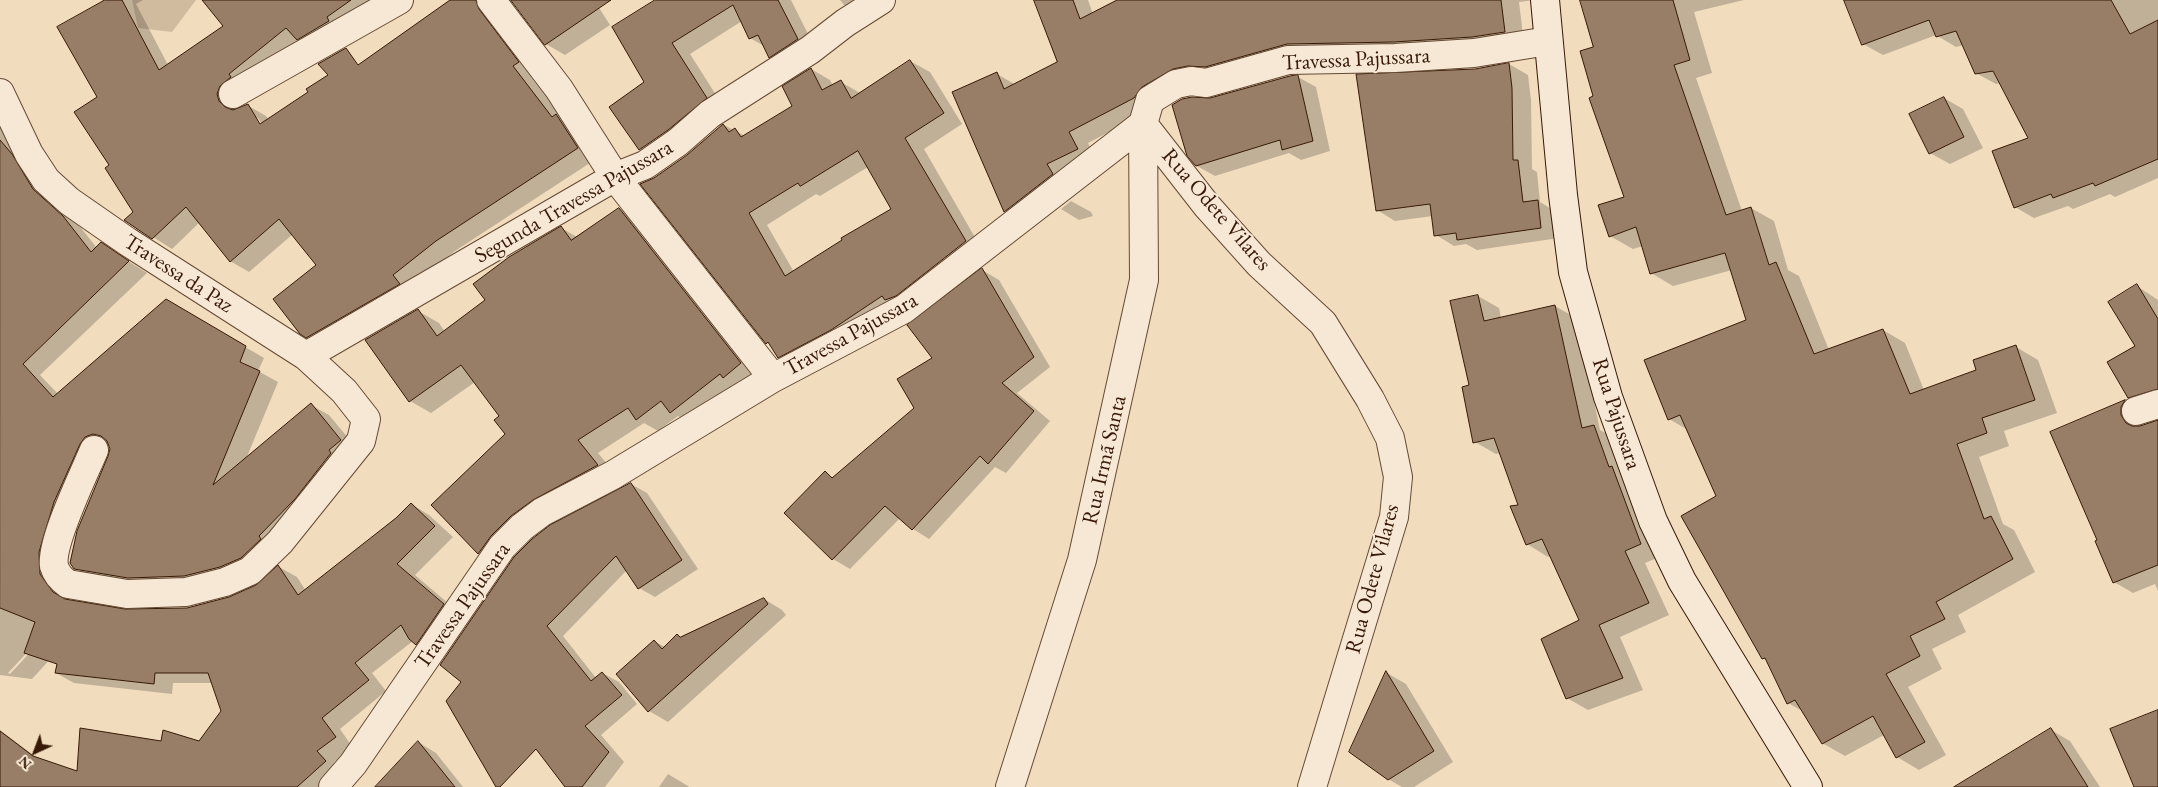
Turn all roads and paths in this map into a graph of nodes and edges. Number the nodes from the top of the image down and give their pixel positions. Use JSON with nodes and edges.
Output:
{"nodes":[{"id":1,"x":399,"y":0,"type":"edge"},
{"id":2,"x":491,"y":0,"type":"edge"},
{"id":3,"x":881,"y":0,"type":"edge"},
{"id":4,"x":1545,"y":0,"type":"edge"},
{"id":5,"x":1548,"y":41,"type":"junction"},
{"id":6,"x":0,"y":93,"type":"edge"},
{"id":7,"x":233,"y":94,"type":"dead end"},
{"id":8,"x":1143,"y":124,"type":"junction"},
{"id":9,"x":616,"y":177,"type":"junction"},
{"id":10,"x":306,"y":356,"type":"junction"},
{"id":11,"x":773,"y":378,"type":"junction"},
{"id":12,"x":94,"y":450,"type":"dead end"},
{"id":13,"x":333,"y":787,"type":"edge"},
{"id":14,"x":1010,"y":787,"type":"edge"},
{"id":15,"x":1312,"y":787,"type":"edge"},
{"id":16,"x":1808,"y":787,"type":"edge"}],
"edges":[{"from":1,"to":7,"type":"street"},
{"from":2,"to":9,"type":"street"},
{"from":3,"to":9,"type":"street","name":"Segunda Travessa Pajussara"},
{"from":4,"to":5,"type":"street","name":"Rua Pajussara"},
{"from":5,"to":8,"type":"street","name":"Travessa Pajussara"},
{"from":5,"to":16,"type":"street","name":"Rua Pajussara"},
{"from":6,"to":10,"type":"street","name":"Travessa da Paz"},
{"from":8,"to":11,"type":"street","name":"Travessa Pajussara"},
{"from":8,"to":14,"type":"street","name":"Rua Irmã Santa"},
{"from":8,"to":15,"type":"street","name":"Rua Odete Vilares"},
{"from":9,"to":10,"type":"street","name":"Segunda Travessa Pajussara"},
{"from":9,"to":11,"type":"street"},
{"from":10,"to":12,"type":"street","name":"Travessa da Paz"},
{"from":11,"to":13,"type":"street","name":"Travessa Pajussara"}]}
